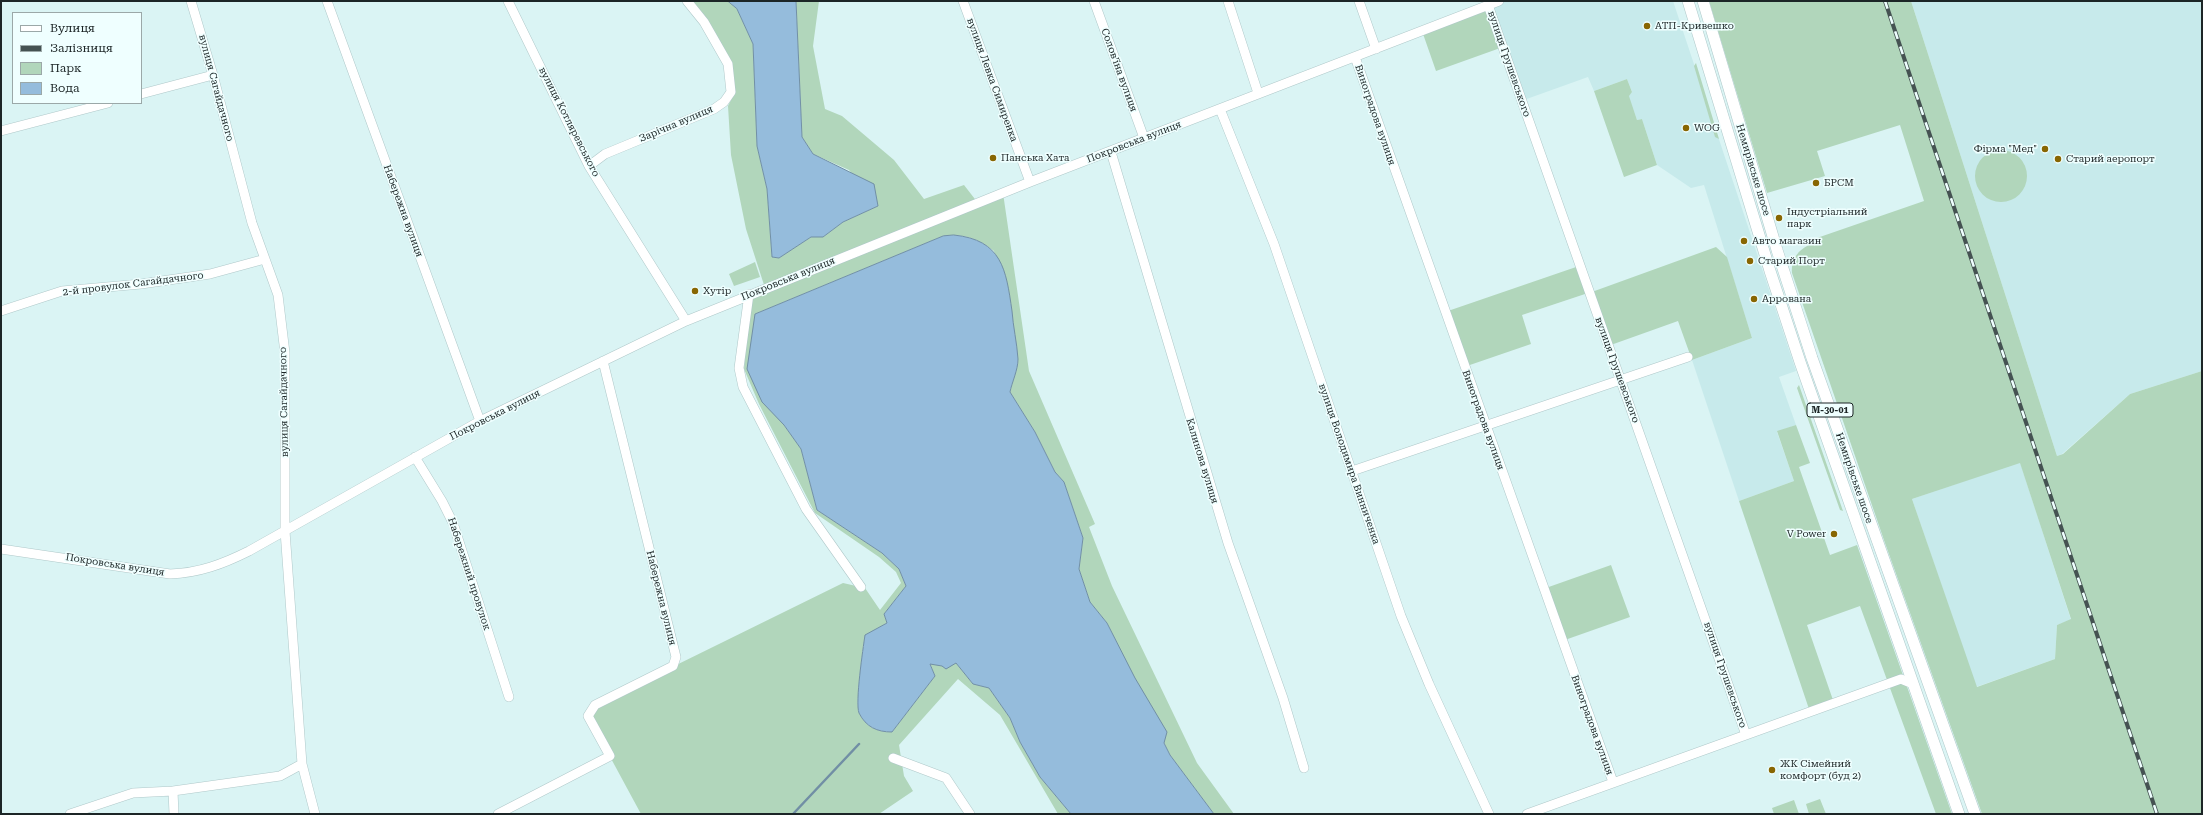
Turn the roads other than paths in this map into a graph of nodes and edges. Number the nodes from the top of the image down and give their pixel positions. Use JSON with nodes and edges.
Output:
{"nodes":[{"id":1,"x":191,"y":1,"type":"edge"},
{"id":2,"x":326,"y":1,"type":"edge"},
{"id":3,"x":508,"y":1,"type":"edge"},
{"id":4,"x":688,"y":1,"type":"edge"},
{"id":5,"x":963,"y":1,"type":"edge"},
{"id":6,"x":1094,"y":1,"type":"edge"},
{"id":7,"x":1228,"y":1,"type":"edge"},
{"id":8,"x":1359,"y":1,"type":"edge"},
{"id":9,"x":1498,"y":1,"type":"edge"},
{"id":10,"x":1688,"y":1,"type":"edge"},
{"id":11,"x":1703,"y":1,"type":"edge"},
{"id":12,"x":1478,"y":5,"type":"edge"},
{"id":13,"x":1488,"y":5,"type":"junction"},
{"id":14,"x":1376,"y":50,"type":"junction"},
{"id":15,"x":1355,"y":57,"type":"junction"},
{"id":16,"x":213,"y":75,"type":"junction"},
{"id":17,"x":1258,"y":93,"type":"junction"},
{"id":18,"x":142,"y":94,"type":"edge"},
{"id":19,"x":104,"y":104,"type":"edge"},
{"id":20,"x":1220,"y":109,"type":"junction"},
{"id":21,"x":1,"y":131,"type":"edge"},
{"id":22,"x":1144,"y":138,"type":"junction"},
{"id":23,"x":1111,"y":152,"type":"junction"},
{"id":24,"x":589,"y":166,"type":"junction"},
{"id":25,"x":1030,"y":182,"type":"junction"},
{"id":26,"x":265,"y":259,"type":"junction"},
{"id":27,"x":749,"y":294,"type":"junction"},
{"id":28,"x":1,"y":311,"type":"edge"},
{"id":29,"x":686,"y":321,"type":"junction"},
{"id":30,"x":1688,"y":357,"type":"dead end"},
{"id":31,"x":602,"y":361,"type":"junction"},
{"id":32,"x":1621,"y":379,"type":"junction"},
{"id":33,"x":480,"y":422,"type":"junction"},
{"id":34,"x":1484,"y":426,"type":"junction"},
{"id":35,"x":414,"y":457,"type":"junction"},
{"id":36,"x":1352,"y":471,"type":"junction"},
{"id":37,"x":285,"y":531,"type":"junction"},
{"id":38,"x":1,"y":549,"type":"edge"},
{"id":39,"x":861,"y":587,"type":"dead end"},
{"id":40,"x":1908,"y":670,"type":"junction"},
{"id":41,"x":1901,"y":680,"type":"junction"},
{"id":42,"x":1913,"y":684,"type":"junction"},
{"id":43,"x":508,"y":697,"type":"dead end"},
{"id":44,"x":1746,"y":735,"type":"junction"},
{"id":45,"x":893,"y":758,"type":"dead end"},
{"id":46,"x":302,"y":764,"type":"junction"},
{"id":47,"x":1304,"y":768,"type":"dead end"},
{"id":48,"x":1612,"y":782,"type":"junction"},
{"id":49,"x":173,"y":791,"type":"junction"},
{"id":50,"x":70,"y":814,"type":"edge"},
{"id":51,"x":174,"y":814,"type":"edge"},
{"id":52,"x":315,"y":814,"type":"edge"},
{"id":53,"x":498,"y":814,"type":"edge"},
{"id":54,"x":970,"y":814,"type":"edge"},
{"id":55,"x":1489,"y":814,"type":"edge"},
{"id":56,"x":1527,"y":814,"type":"edge"},
{"id":57,"x":1959,"y":814,"type":"edge"},
{"id":58,"x":1975,"y":814,"type":"edge"}],
"edges":[{"from":1,"to":16,"type":"street","name":"вулиця Сагайдачного"},
{"from":2,"to":33,"type":"street","name":"Набережна вулиця"},
{"from":3,"to":24,"type":"street","name":"вулиця Котляревського"},
{"from":4,"to":24,"type":"street","name":"Зарічна вулиця"},
{"from":5,"to":25,"type":"street","name":"вулиця Левка Симиренка"},
{"from":6,"to":22,"type":"street","name":"Соловʼїна вулиця"},
{"from":7,"to":17,"type":"street"},
{"from":8,"to":14,"type":"street"},
{"from":9,"to":13,"type":"street","name":"Покровська вулиця"},
{"from":10,"to":40,"type":"main road","name":"Немирівське шосе","number":"М-30-01"},
{"from":11,"to":58,"type":"main road","name":"Немирівське шосе","number":"М-30-01"},
{"from":12,"to":13,"type":"street","name":"Покровська вулиця"},
{"from":12,"to":14,"type":"street","name":"Покровська вулиця"},
{"from":13,"to":32,"type":"street","name":"вулиця Грушевського"},
{"from":14,"to":15,"type":"street","name":"Покровська вулиця"},
{"from":15,"to":17,"type":"street","name":"Покровська вулиця"},
{"from":15,"to":34,"type":"street","name":"Виноградова вулиця"},
{"from":16,"to":18,"type":"street"},
{"from":16,"to":26,"type":"street","name":"вулиця Сагайдачного"},
{"from":17,"to":20,"type":"street","name":"Покровська вулиця"},
{"from":19,"to":21,"type":"street"},
{"from":20,"to":22,"type":"street","name":"Покровська вулиця"},
{"from":20,"to":36,"type":"street","name":"вулиця Володимира Винниченка"},
{"from":22,"to":23,"type":"street","name":"Покровська вулиця"},
{"from":23,"to":25,"type":"street","name":"Покровська вулиця"},
{"from":23,"to":47,"type":"street","name":"Калинова вулиця"},
{"from":24,"to":29,"type":"street","name":"вулиця Котляревського"},
{"from":25,"to":27,"type":"street","name":"Покровська вулиця"},
{"from":26,"to":28,"type":"street","name":"2-й провулок Сагайдачного"},
{"from":26,"to":37,"type":"street","name":"вулиця Сагайдачного"},
{"from":27,"to":29,"type":"street","name":"Покровська вулиця"},
{"from":27,"to":39,"type":"street"},
{"from":29,"to":31,"type":"street","name":"Покровська вулиця"},
{"from":30,"to":32,"type":"street"},
{"from":31,"to":33,"type":"street","name":"Покровська вулиця"},
{"from":31,"to":53,"type":"street","name":"Набережна вулиця"},
{"from":32,"to":34,"type":"street"},
{"from":32,"to":44,"type":"street","name":"вулиця Грушевського"},
{"from":33,"to":35,"type":"street","name":"Покровська вулиця"},
{"from":34,"to":36,"type":"street"},
{"from":34,"to":48,"type":"street","name":"Виноградова вулиця"},
{"from":35,"to":37,"type":"street","name":"Покровська вулиця"},
{"from":35,"to":43,"type":"street","name":"Набережний провулок"},
{"from":36,"to":55,"type":"street","name":"вулиця Володимира Винниченка"},
{"from":37,"to":38,"type":"street","name":"Покровська вулиця"},
{"from":37,"to":46,"type":"street","name":"вулиця Сагайдачного"},
{"from":40,"to":41,"type":"street"},
{"from":40,"to":42,"type":"main road","name":"Немирівське шосе","number":"М-30-01"},
{"from":41,"to":42,"type":"street"},
{"from":41,"to":44,"type":"street"},
{"from":42,"to":57,"type":"main road","name":"Немирівське шосе","number":"М-30-01"},
{"from":44,"to":48,"type":"street"},
{"from":45,"to":54,"type":"street"},
{"from":46,"to":49,"type":"street"},
{"from":46,"to":52,"type":"street","name":"вулиця Сагайдачного"},
{"from":48,"to":56,"type":"street"},
{"from":49,"to":50,"type":"street"},
{"from":49,"to":51,"type":"street"}]}
